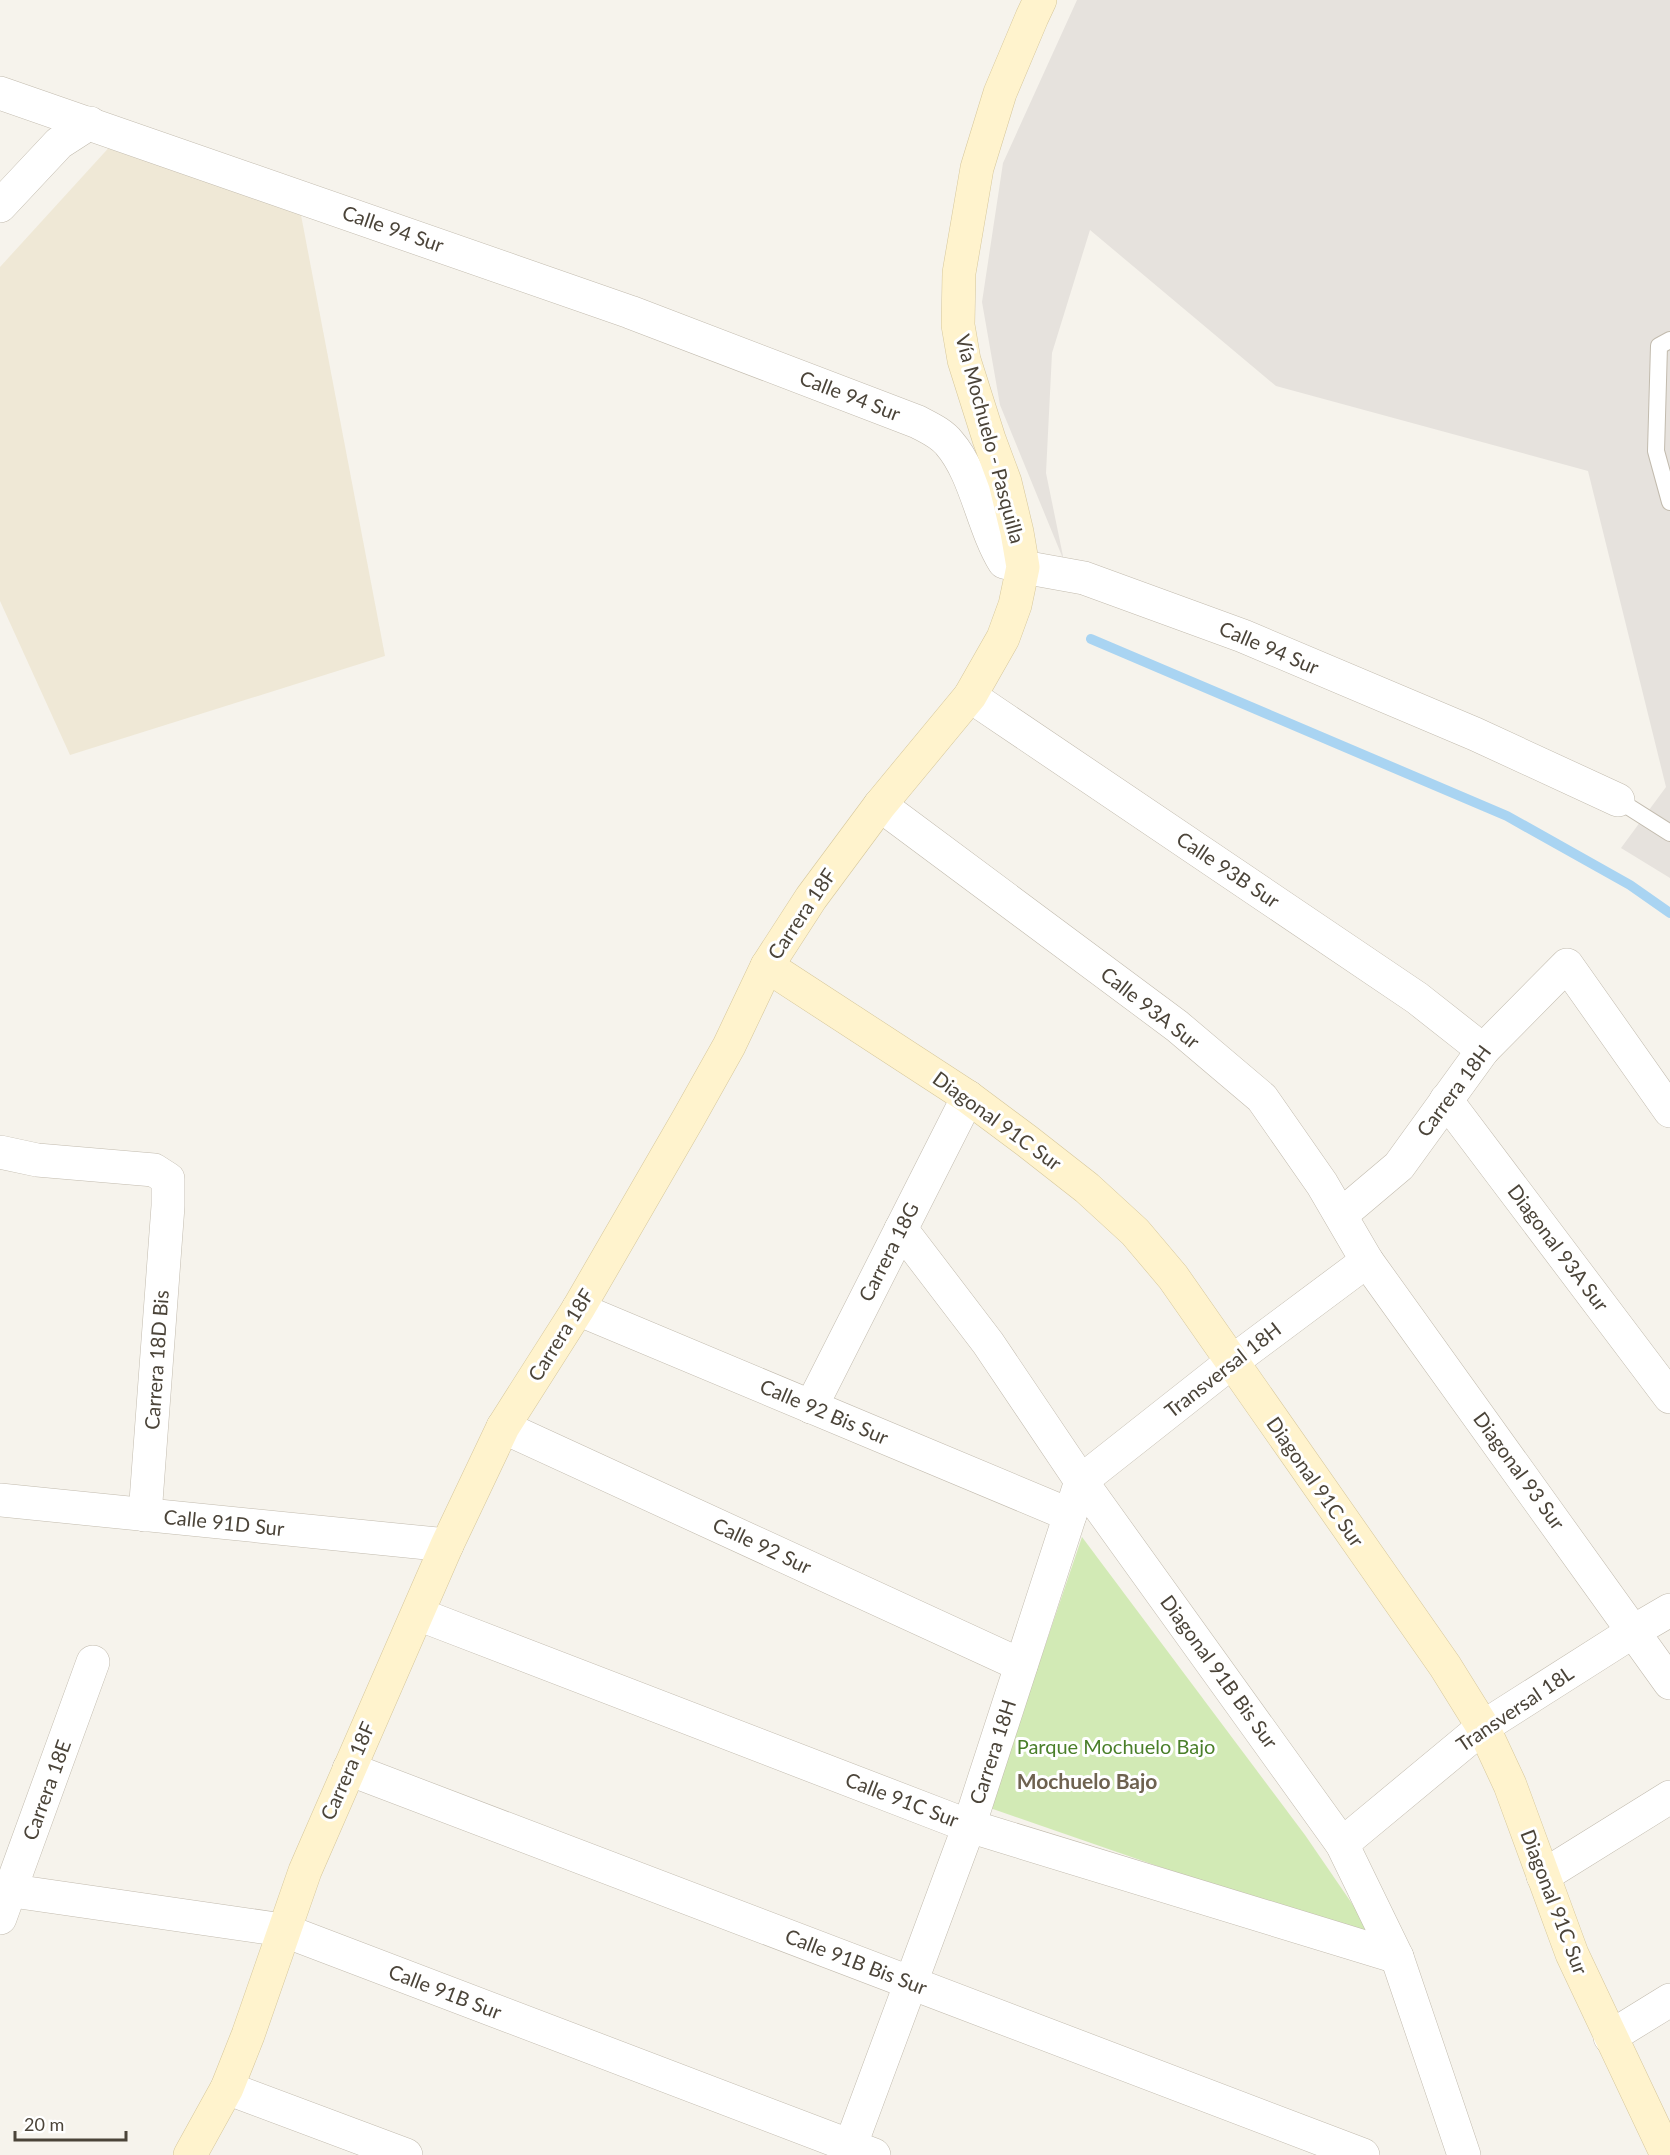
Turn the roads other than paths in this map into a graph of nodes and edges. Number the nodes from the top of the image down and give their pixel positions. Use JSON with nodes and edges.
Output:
{"nodes":[{"id":1,"x":1040,"y":0,"type":"edge"},
{"id":2,"x":0,"y":93,"type":"edge"},
{"id":3,"x":90,"y":123,"type":"junction"},
{"id":4,"x":0,"y":206,"type":"edge"},
{"id":5,"x":1670,"y":340,"type":"edge"},
{"id":6,"x":1670,"y":502,"type":"edge"},
{"id":7,"x":1023,"y":567,"type":"junction"},
{"id":8,"x":970,"y":696,"type":"junction"},
{"id":9,"x":1618,"y":800,"type":"joint"},
{"id":10,"x":880,"y":805,"type":"junction"},
{"id":11,"x":1670,"y":833,"type":"edge"},
{"id":12,"x":767,"y":966,"type":"junction"},
{"id":13,"x":1483,"y":1050,"type":"junction"},
{"id":14,"x":968,"y":1097,"type":"junction"},
{"id":15,"x":1446,"y":1100,"type":"junction"},
{"id":16,"x":1670,"y":1111,"type":"edge"},
{"id":17,"x":0,"y":1152,"type":"edge"},
{"id":18,"x":1341,"y":1215,"type":"junction"},
{"id":19,"x":901,"y":1229,"type":"junction"},
{"id":20,"x":1368,"y":1261,"type":"junction"},
{"id":21,"x":578,"y":1309,"type":"junction"},
{"id":22,"x":1233,"y":1361,"type":"junction"},
{"id":23,"x":1670,"y":1397,"type":"edge"},
{"id":24,"x":811,"y":1407,"type":"junction"},
{"id":25,"x":503,"y":1427,"type":"junction"},
{"id":26,"x":1081,"y":1481,"type":"junction"},
{"id":27,"x":0,"y":1500,"type":"edge"},
{"id":28,"x":145,"y":1515,"type":"junction"},
{"id":29,"x":1070,"y":1515,"type":"junction"},
{"id":30,"x":447,"y":1545,"type":"junction"},
{"id":31,"x":1670,"y":1610,"type":"edge"},
{"id":32,"x":418,"y":1614,"type":"junction"},
{"id":33,"x":1634,"y":1631,"type":"junction"},
{"id":34,"x":93,"y":1662,"type":"dead end"},
{"id":35,"x":1021,"y":1665,"type":"junction"},
{"id":36,"x":1670,"y":1683,"type":"edge"},
{"id":37,"x":1483,"y":1727,"type":"junction"},
{"id":38,"x":349,"y":1769,"type":"junction"},
{"id":39,"x":1670,"y":1797,"type":"edge"},
{"id":40,"x":969,"y":1826,"type":"junction"},
{"id":41,"x":1342,"y":1844,"type":"junction"},
{"id":42,"x":1543,"y":1876,"type":"junction"},
{"id":43,"x":4,"y":1899,"type":"edge"},
{"id":44,"x":283,"y":1930,"type":"junction"},
{"id":45,"x":1397,"y":1957,"type":"junction"},
{"id":46,"x":911,"y":1983,"type":"junction"},
{"id":47,"x":1670,"y":2000,"type":"edge"},
{"id":48,"x":1610,"y":2037,"type":"junction"},
{"id":49,"x":227,"y":2088,"type":"junction"},
{"id":50,"x":1657,"y":2147,"type":"edge"},
{"id":51,"x":857,"y":2152,"type":"edge"},
{"id":52,"x":190,"y":2155,"type":"edge"},
{"id":53,"x":406,"y":2155,"type":"edge"},
{"id":54,"x":1363,"y":2155,"type":"edge"},
{"id":55,"x":1464,"y":2155,"type":"edge"}],
"edges":[{"from":1,"to":7,"type":"street","name":"Vía Mochuelo - Pasquilla"},
{"from":2,"to":3,"type":"street","name":"Calle 94 Sur"},
{"from":3,"to":4,"type":"street"},
{"from":3,"to":7,"type":"street","name":"Calle 94 Sur"},
{"from":5,"to":6,"type":"lane"},
{"from":7,"to":8,"type":"street","name":"Carrera 18F"},
{"from":7,"to":9,"type":"street","name":"Calle 94 Sur"},
{"from":8,"to":10,"type":"street","name":"Carrera 18F"},
{"from":8,"to":13,"type":"street","name":"Calle 93B Sur"},
{"from":9,"to":11,"type":"lane"},
{"from":10,"to":12,"type":"street","name":"Carrera 18F"},
{"from":10,"to":18,"type":"street","name":"Calle 93A Sur"},
{"from":12,"to":14,"type":"street","name":"Diagonal 91C Sur"},
{"from":12,"to":21,"type":"street","name":"Carrera 18F"},
{"from":13,"to":15,"type":"street","name":"Carrera 18H"},
{"from":13,"to":16,"type":"street","name":"Carrera 18H"},
{"from":14,"to":19,"type":"street","name":"Carrera 18G"},
{"from":14,"to":22,"type":"street","name":"Diagonal 91C Sur"},
{"from":15,"to":18,"type":"street","name":"Carrera 18H"},
{"from":15,"to":23,"type":"street","name":"Diagonal 93A Sur"},
{"from":17,"to":28,"type":"street","name":"Carrera 18D Bis"},
{"from":18,"to":20,"type":"street","name":"Calle 93A Sur"},
{"from":19,"to":24,"type":"street","name":"Carrera 18G"},
{"from":19,"to":26,"type":"street","name":"Diagonal 91B Bis Sur"},
{"from":20,"to":22,"type":"street","name":"Transversal 18H"},
{"from":20,"to":33,"type":"street","name":"Diagonal 93 Sur"},
{"from":21,"to":24,"type":"street","name":"Calle 92 Bis Sur"},
{"from":21,"to":25,"type":"street","name":"Carrera 18F"},
{"from":22,"to":26,"type":"street","name":"Transversal 18H"},
{"from":22,"to":37,"type":"street","name":"Diagonal 91C Sur"},
{"from":24,"to":29,"type":"street","name":"Calle 92 Bis Sur"},
{"from":25,"to":30,"type":"street","name":"Carrera 18F"},
{"from":25,"to":35,"type":"street","name":"Calle 92 Sur"},
{"from":26,"to":29,"type":"street","name":"Carrera 18H"},
{"from":26,"to":41,"type":"street","name":"Diagonal 91B Bis Sur"},
{"from":27,"to":28,"type":"street","name":"Calle 91D Sur"},
{"from":28,"to":30,"type":"street","name":"Calle 91D Sur"},
{"from":29,"to":35,"type":"street","name":"Carrera 18H"},
{"from":30,"to":32,"type":"street","name":"Carrera 18F"},
{"from":31,"to":33,"type":"street","name":"Transversal 18L"},
{"from":32,"to":38,"type":"street","name":"Carrera 18F"},
{"from":32,"to":40,"type":"street","name":"Calle 91C Sur"},
{"from":33,"to":36,"type":"street","name":"Diagonal 93 Sur"},
{"from":33,"to":37,"type":"street","name":"Transversal 18L"},
{"from":34,"to":43,"type":"street","name":"Carrera 18E"},
{"from":35,"to":40,"type":"street","name":"Carrera 18H"},
{"from":37,"to":41,"type":"street","name":"Transversal 18L"},
{"from":37,"to":42,"type":"street","name":"Diagonal 91C Sur"},
{"from":38,"to":44,"type":"street","name":"Carrera 18F"},
{"from":38,"to":46,"type":"street","name":"Calle 91B Bis Sur"},
{"from":39,"to":42,"type":"street"},
{"from":40,"to":45,"type":"street","name":"Calle 91C Sur"},
{"from":40,"to":46,"type":"street","name":"Carrera 18H"},
{"from":41,"to":45,"type":"street","name":"Diagonal 91B Bis Sur"},
{"from":42,"to":48,"type":"street","name":"Diagonal 91C Sur"},
{"from":43,"to":44,"type":"street","name":"Calle 91B Sur"},
{"from":44,"to":49,"type":"street","name":"Carrera 18F"},
{"from":44,"to":51,"type":"street","name":"Calle 91B Sur"},
{"from":45,"to":55,"type":"street","name":"Diagonal 91B Bis Sur"},
{"from":46,"to":51,"type":"street","name":"Carrera 18H"},
{"from":46,"to":54,"type":"street","name":"Calle 91B Bis Sur"},
{"from":47,"to":48,"type":"street"},
{"from":48,"to":50,"type":"street","name":"Diagonal 91C Sur"},
{"from":49,"to":52,"type":"street","name":"Carrera 18F"},
{"from":49,"to":53,"type":"street"}]}
